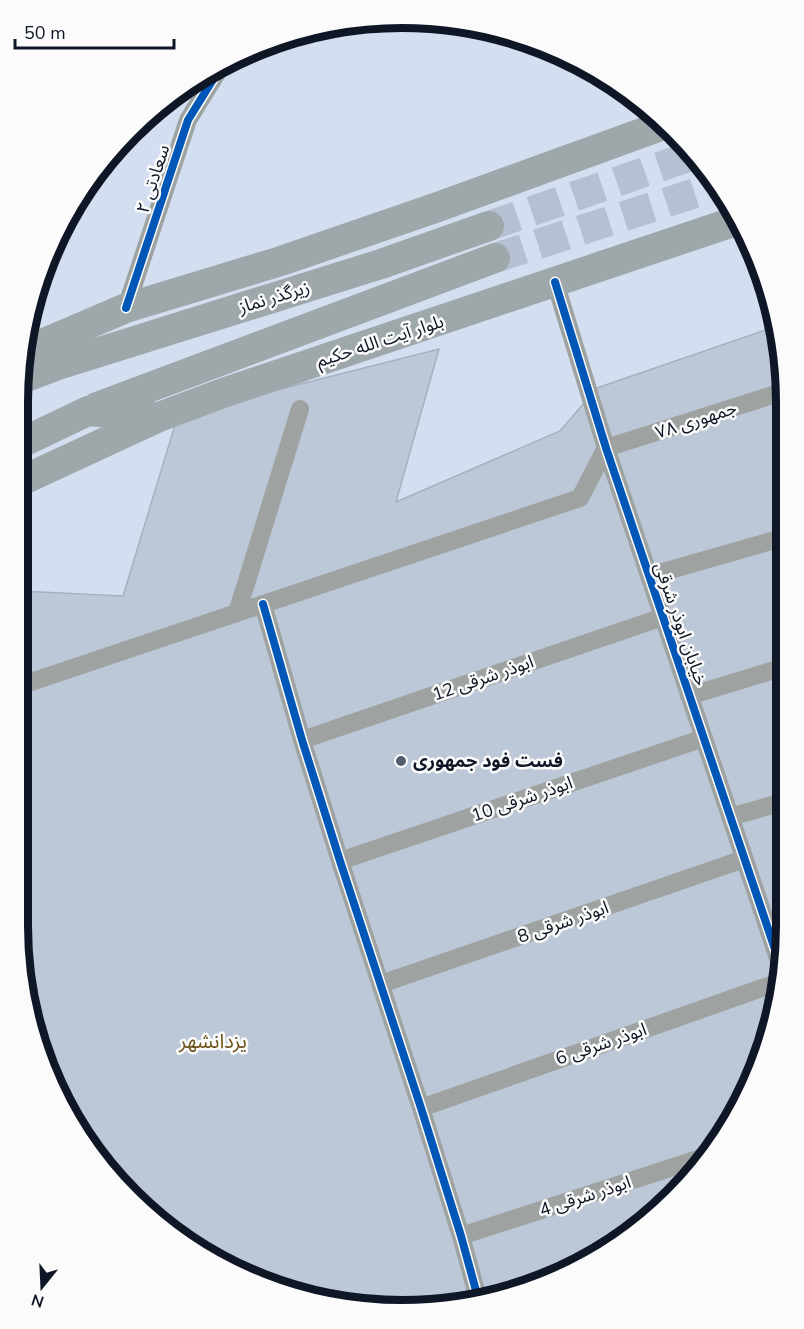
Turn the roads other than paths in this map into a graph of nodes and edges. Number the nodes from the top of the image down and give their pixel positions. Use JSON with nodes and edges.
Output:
{"nodes":[{"id":1,"x":212,"y":80,"type":"edge"},
{"id":2,"x":655,"y":128,"type":"edge"},
{"id":3,"x":729,"y":223,"type":"edge"},
{"id":4,"x":489,"y":226,"type":"tunnel mouth"},
{"id":5,"x":495,"y":258,"type":"tunnel mouth"},
{"id":6,"x":555,"y":282,"type":"junction"},
{"id":7,"x":126,"y":308,"type":"junction"},
{"id":8,"x":33,"y":347,"type":"edge"},
{"id":9,"x":29,"y":376,"type":"edge"},
{"id":10,"x":776,"y":394,"type":"edge"},
{"id":11,"x":300,"y":409,"type":"dead end"},
{"id":12,"x":88,"y":411,"type":"junction"},
{"id":13,"x":159,"y":417,"type":"junction"},
{"id":14,"x":28,"y":440,"type":"edge"},
{"id":15,"x":606,"y":448,"type":"junction"},
{"id":16,"x":28,"y":478,"type":"edge"},
{"id":17,"x":776,"y":539,"type":"edge"},
{"id":18,"x":649,"y":576,"type":"junction"},
{"id":19,"x":263,"y":604,"type":"junction"},
{"id":20,"x":237,"y":613,"type":"junction"},
{"id":21,"x":663,"y":617,"type":"junction"},
{"id":22,"x":776,"y":669,"type":"edge"},
{"id":23,"x":28,"y":683,"type":"edge"},
{"id":24,"x":689,"y":696,"type":"junction"},
{"id":25,"x":704,"y":738,"type":"junction"},
{"id":26,"x":303,"y":740,"type":"junction"},
{"id":27,"x":776,"y":804,"type":"edge"},
{"id":28,"x":730,"y":817,"type":"junction"},
{"id":29,"x":744,"y":859,"type":"junction"},
{"id":30,"x":340,"y":861,"type":"junction"},
{"id":31,"x":776,"y":933,"type":"edge"},
{"id":32,"x":381,"y":984,"type":"junction"},
{"id":33,"x":770,"y":985,"type":"edge"},
{"id":34,"x":421,"y":1108,"type":"junction"},
{"id":35,"x":693,"y":1161,"type":"edge"},
{"id":36,"x":461,"y":1236,"type":"junction"},
{"id":37,"x":477,"y":1293,"type":"edge"}],
"edges":[{"from":1,"to":7,"type":"street","name":"سعادتی ۲"},
{"from":2,"to":7,"type":"main road"},
{"from":3,"to":6,"type":"main road","name":"بلوار آیت الله حکیم"},
{"from":4,"to":9,"type":"main road","name":"زیرگذر نماز"},
{"from":5,"to":12,"type":"main road"},
{"from":6,"to":13,"type":"main road","name":"بلوار آیت الله حکیم"},
{"from":6,"to":15,"type":"street","name":"خیابان ابوذر شرقی"},
{"from":7,"to":8,"type":"main road"},
{"from":10,"to":15,"type":"street","name":"جمهوری ۷۸"},
{"from":11,"to":20,"type":"street"},
{"from":12,"to":13,"type":"main road","name":"بلوار آیت الله حکیم"},
{"from":12,"to":14,"type":"main road"},
{"from":13,"to":16,"type":"main road"},
{"from":15,"to":18,"type":"street","name":"خیابان ابوذر شرقی"},
{"from":15,"to":19,"type":"street"},
{"from":17,"to":18,"type":"street"},
{"from":18,"to":21,"type":"street","name":"خیابان ابوذر شرقی"},
{"from":19,"to":20,"type":"street"},
{"from":19,"to":26,"type":"street"},
{"from":20,"to":23,"type":"street"},
{"from":21,"to":24,"type":"street","name":"خیابان ابوذر شرقی"},
{"from":21,"to":26,"type":"street","name":"ابوذر شرقی 12"},
{"from":22,"to":24,"type":"street"},
{"from":24,"to":25,"type":"street","name":"خیابان ابوذر شرقی"},
{"from":25,"to":28,"type":"street","name":"خیابان ابوذر شرقی"},
{"from":25,"to":30,"type":"street","name":"ابوذر شرقی 10"},
{"from":26,"to":30,"type":"street"},
{"from":27,"to":28,"type":"street"},
{"from":28,"to":29,"type":"street","name":"خیابان ابوذر شرقی"},
{"from":29,"to":31,"type":"street","name":"خیابان ابوذر شرقی"},
{"from":29,"to":32,"type":"street","name":"ابوذر شرقی 8"},
{"from":30,"to":32,"type":"street"},
{"from":32,"to":34,"type":"street"},
{"from":33,"to":34,"type":"street","name":"ابوذر شرقی 6"},
{"from":34,"to":36,"type":"street"},
{"from":35,"to":36,"type":"street","name":"ابوذر شرقی 4"},
{"from":36,"to":37,"type":"street"}]}
